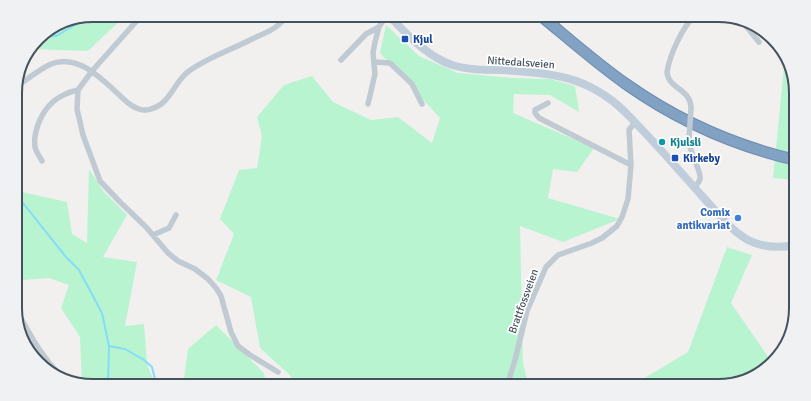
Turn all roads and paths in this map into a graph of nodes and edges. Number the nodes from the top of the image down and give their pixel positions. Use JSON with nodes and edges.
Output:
{"nodes":[{"id":1,"x":136,"y":22,"type":"edge"},
{"id":2,"x":281,"y":22,"type":"edge"},
{"id":3,"x":382,"y":22,"type":"edge"},
{"id":4,"x":395,"y":22,"type":"edge"},
{"id":5,"x":549,"y":22,"type":"edge"},
{"id":6,"x":558,"y":22,"type":"edge"},
{"id":7,"x":689,"y":22,"type":"edge"},
{"id":8,"x":379,"y":27,"type":"junction"},
{"id":9,"x":748,"y":28,"type":"edge"},
{"id":10,"x":759,"y":42,"type":"dead end"},
{"id":11,"x":341,"y":60,"type":"dead end"},
{"id":12,"x":375,"y":62,"type":"junction"},
{"id":13,"x":92,"y":71,"type":"junction"},
{"id":14,"x":23,"y":82,"type":"edge"},
{"id":15,"x":78,"y":90,"type":"junction"},
{"id":16,"x":548,"y":102,"type":"dead end"},
{"id":17,"x":368,"y":104,"type":"dead end"},
{"id":18,"x":422,"y":104,"type":"dead end"},
{"id":19,"x":635,"y":122,"type":"junction"},
{"id":20,"x":789,"y":152,"type":"edge"},
{"id":21,"x":789,"y":158,"type":"edge"},
{"id":22,"x":42,"y":161,"type":"dead end"},
{"id":23,"x":631,"y":165,"type":"junction"},
{"id":24,"x":694,"y":187,"type":"junction"},
{"id":25,"x":176,"y":215,"type":"dead end"},
{"id":26,"x":153,"y":235,"type":"junction"},
{"id":27,"x":789,"y":246,"type":"edge"},
{"id":28,"x":24,"y":324,"type":"edge"},
{"id":29,"x":49,"y":363,"type":"edge"},
{"id":30,"x":278,"y":372,"type":"dead end"},
{"id":31,"x":509,"y":379,"type":"edge"}],
"edges":[{"from":1,"to":13,"type":"street"},
{"from":2,"to":13,"type":"street"},
{"from":3,"to":8,"type":"street"},
{"from":4,"to":19,"type":"main road","name":"Nittedalsveien"},
{"from":5,"to":21,"type":"highway"},
{"from":6,"to":20,"type":"highway"},
{"from":7,"to":24,"type":"street","bridge":true},
{"from":8,"to":11,"type":"street"},
{"from":8,"to":12,"type":"street"},
{"from":9,"to":10,"type":"street"},
{"from":12,"to":17,"type":"street"},
{"from":12,"to":18,"type":"street"},
{"from":13,"to":14,"type":"street"},
{"from":13,"to":15,"type":"street"},
{"from":15,"to":22,"type":"street"},
{"from":15,"to":26,"type":"street"},
{"from":16,"to":23,"type":"street"},
{"from":19,"to":23,"type":"street","name":"Brattfossveien"},
{"from":19,"to":24,"type":"main road","name":"Nittedalsveien"},
{"from":23,"to":31,"type":"street","name":"Brattfossveien"},
{"from":24,"to":27,"type":"main road","name":"Nittedalsveien"},
{"from":25,"to":26,"type":"street"},
{"from":26,"to":30,"type":"street"},
{"from":28,"to":29,"type":"street"}]}
